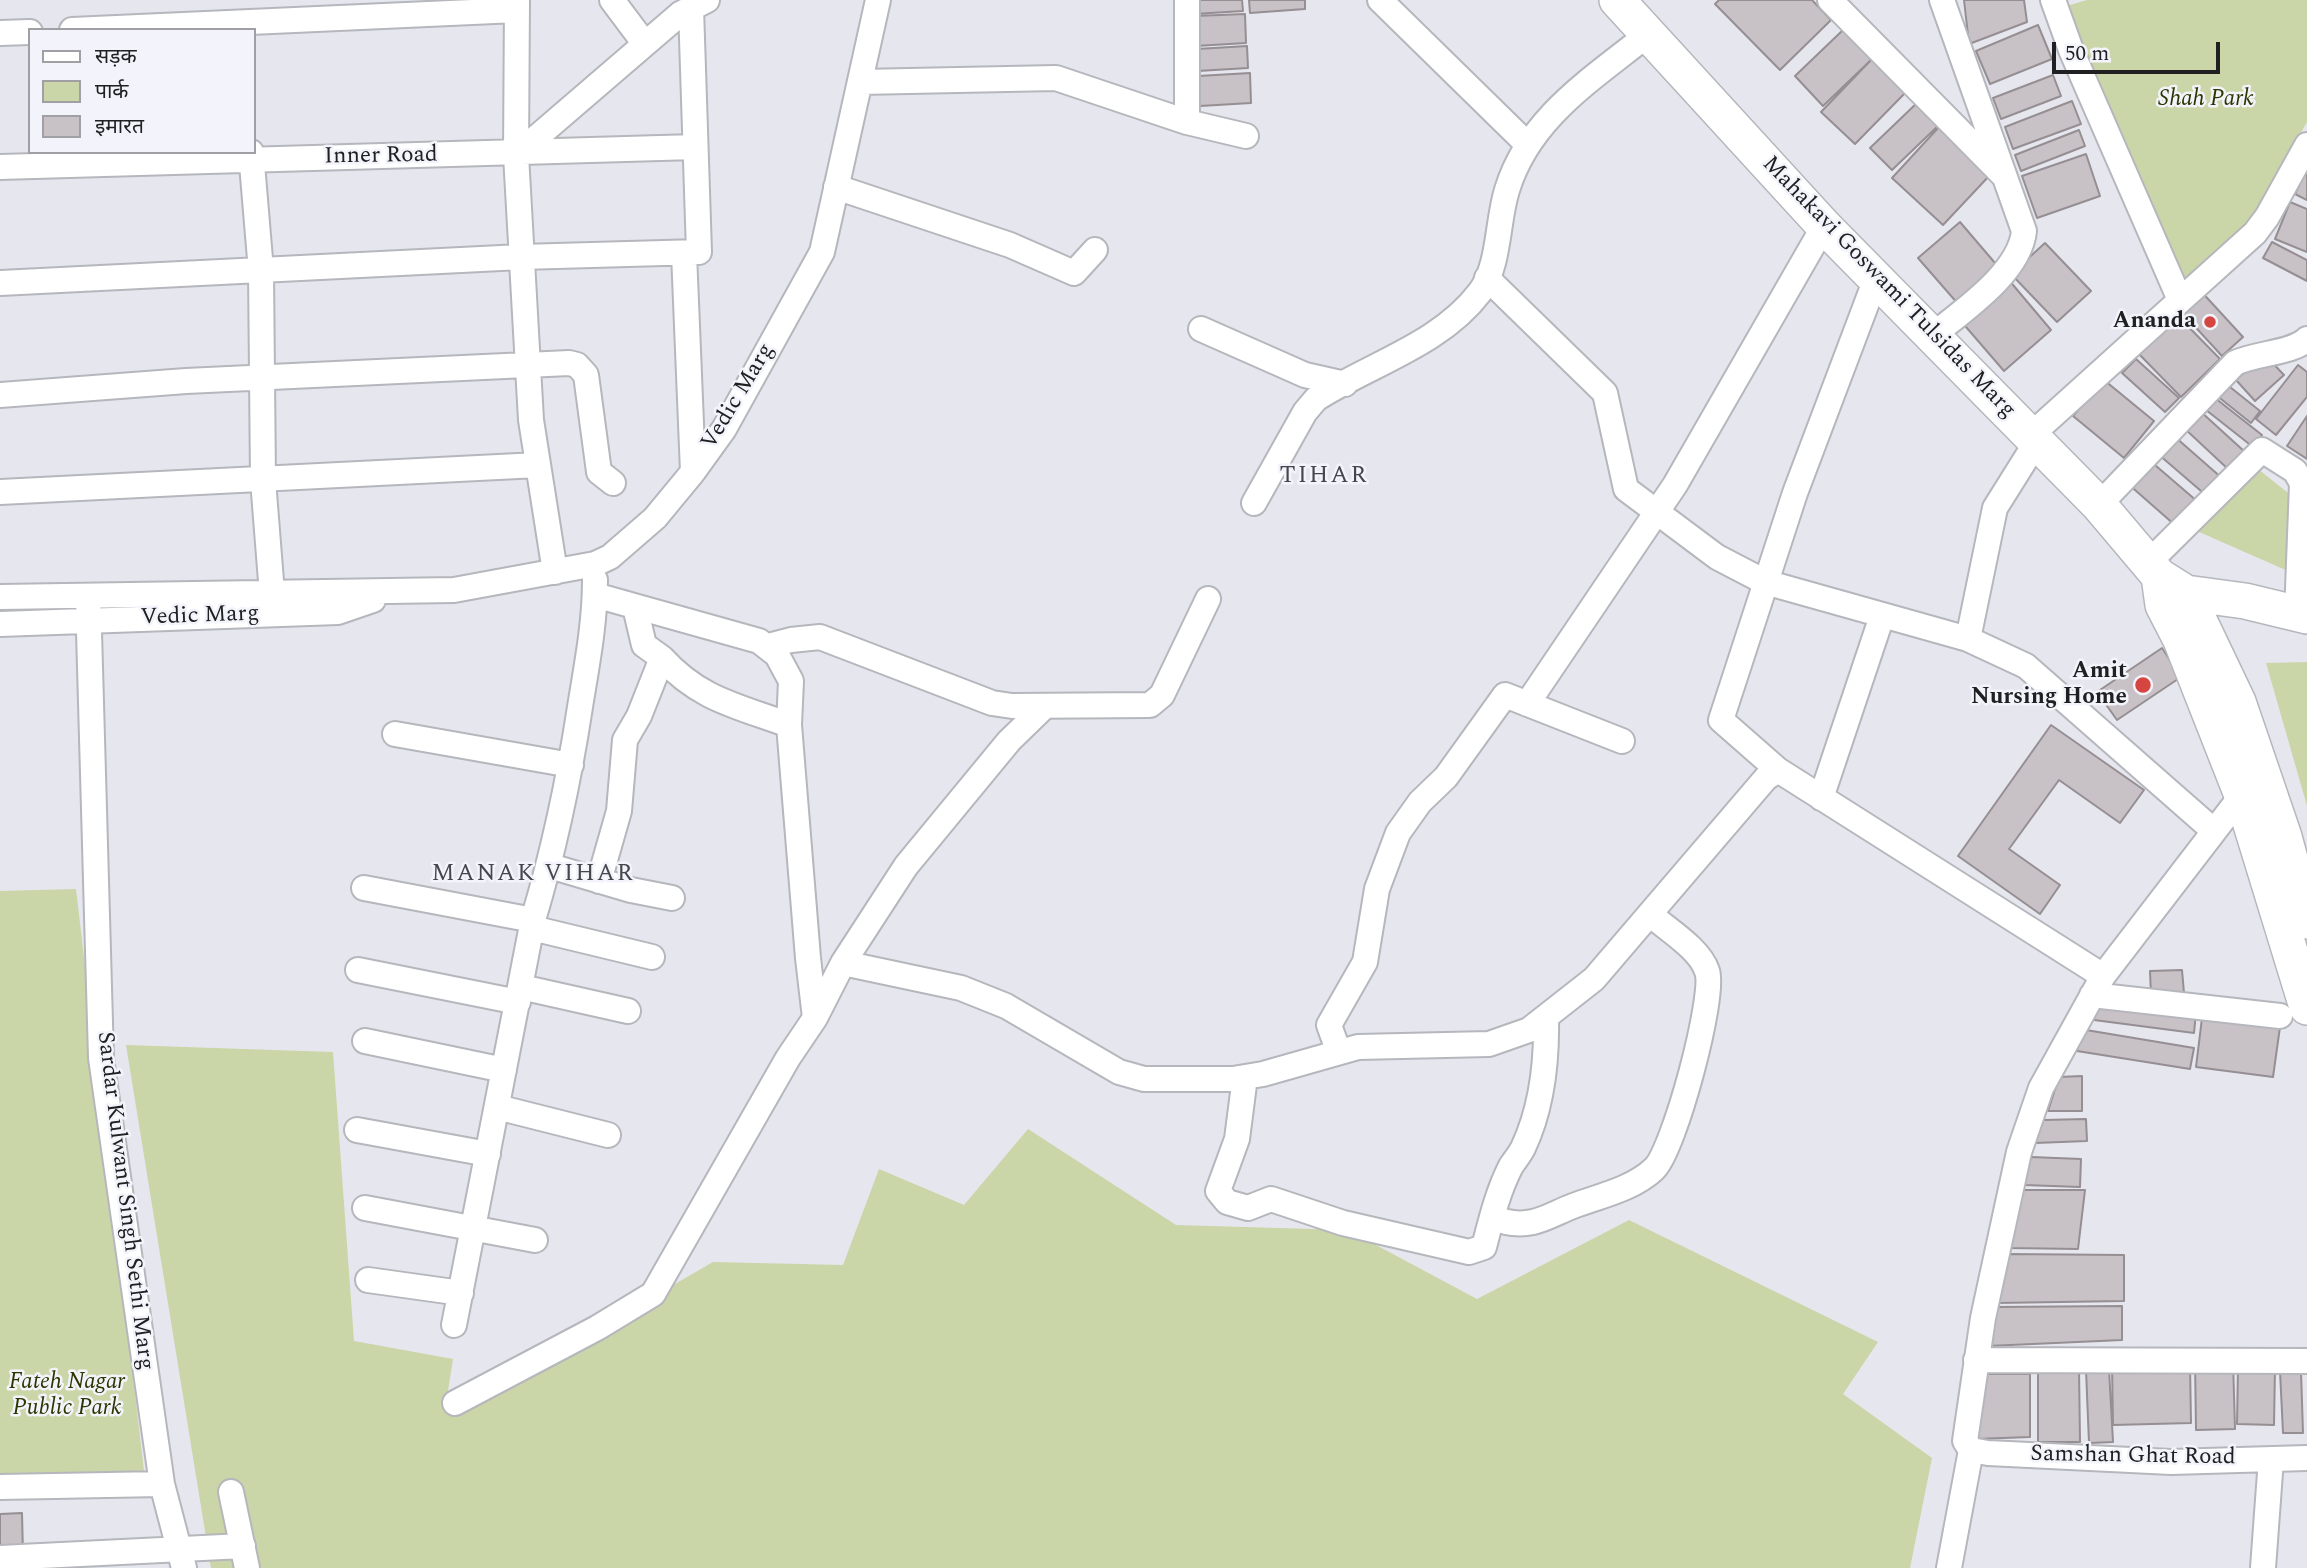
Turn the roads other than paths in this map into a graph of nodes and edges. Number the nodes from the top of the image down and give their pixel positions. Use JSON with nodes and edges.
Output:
{"nodes":[{"id":1,"x":612,"y":0,"type":"edge"},
{"id":2,"x":878,"y":0,"type":"edge"},
{"id":3,"x":1186,"y":0,"type":"edge"},
{"id":4,"x":1380,"y":0,"type":"edge"},
{"id":5,"x":1617,"y":0,"type":"edge"},
{"id":6,"x":1830,"y":0,"type":"edge"},
{"id":7,"x":1942,"y":0,"type":"edge"},
{"id":8,"x":2053,"y":0,"type":"edge"},
{"id":9,"x":699,"y":4,"type":"edge"},
{"id":10,"x":517,"y":5,"type":"edge"},
{"id":11,"x":244,"y":17,"type":"edge"},
{"id":12,"x":98,"y":28,"type":"edge"},
{"id":13,"x":28,"y":32,"type":"edge"},
{"id":14,"x":0,"y":33,"type":"edge"},
{"id":15,"x":1647,"y":35,"type":"junction"},
{"id":16,"x":645,"y":44,"type":"junction"},
{"id":17,"x":860,"y":82,"type":"junction"},
{"id":18,"x":1187,"y":122,"type":"junction"},
{"id":19,"x":1246,"y":136,"type":"dead end"},
{"id":20,"x":1526,"y":143,"type":"junction"},
{"id":21,"x":2307,"y":145,"type":"edge"},
{"id":22,"x":695,"y":147,"type":"junction"},
{"id":23,"x":516,"y":155,"type":"junction"},
{"id":24,"x":251,"y":156,"type":"edge"},
{"id":25,"x":0,"y":161,"type":"edge"},
{"id":26,"x":2009,"y":182,"type":"junction"},
{"id":27,"x":836,"y":187,"type":"junction"},
{"id":28,"x":1824,"y":226,"type":"junction"},
{"id":29,"x":1095,"y":250,"type":"dead end"},
{"id":30,"x":684,"y":253,"type":"junction"},
{"id":31,"x":521,"y":257,"type":"junction"},
{"id":32,"x":261,"y":271,"type":"junction"},
{"id":33,"x":1877,"y":276,"type":"junction"},
{"id":34,"x":1487,"y":278,"type":"junction"},
{"id":35,"x":0,"y":283,"type":"edge"},
{"id":36,"x":2180,"y":300,"type":"junction"},
{"id":37,"x":1201,"y":329,"type":"dead end"},
{"id":38,"x":1933,"y":335,"type":"junction"},
{"id":39,"x":2303,"y":348,"type":"edge"},
{"id":40,"x":529,"y":365,"type":"junction"},
{"id":41,"x":263,"y":378,"type":"junction"},
{"id":42,"x":1345,"y":384,"type":"junction"},
{"id":43,"x":0,"y":395,"type":"edge"},
{"id":44,"x":2034,"y":438,"type":"junction"},
{"id":45,"x":538,"y":465,"type":"junction"},
{"id":46,"x":693,"y":472,"type":"junction"},
{"id":47,"x":262,"y":480,"type":"junction"},
{"id":48,"x":613,"y":483,"type":"dead end"},
{"id":49,"x":0,"y":492,"type":"edge"},
{"id":50,"x":1254,"y":503,"type":"dead end"},
{"id":51,"x":2099,"y":505,"type":"junction"},
{"id":52,"x":1656,"y":512,"type":"junction"},
{"id":53,"x":595,"y":564,"type":"junction"},
{"id":54,"x":555,"y":572,"type":"junction"},
{"id":55,"x":2164,"y":577,"type":"junction"},
{"id":56,"x":1765,"y":582,"type":"junction"},
{"id":57,"x":397,"y":592,"type":"junction"},
{"id":58,"x":272,"y":594,"type":"junction"},
{"id":59,"x":595,"y":595,"type":"junction"},
{"id":60,"x":88,"y":596,"type":"junction"},
{"id":61,"x":0,"y":597,"type":"edge"},
{"id":62,"x":1208,"y":599,"type":"dead end"},
{"id":63,"x":635,"y":607,"type":"junction"},
{"id":64,"x":2302,"y":615,"type":"edge"},
{"id":65,"x":1882,"y":616,"type":"junction"},
{"id":66,"x":89,"y":621,"type":"junction"},
{"id":67,"x":0,"y":624,"type":"edge"},
{"id":68,"x":1968,"y":639,"type":"junction"},
{"id":69,"x":768,"y":646,"type":"junction"},
{"id":70,"x":662,"y":658,"type":"junction"},
{"id":71,"x":1527,"y":704,"type":"junction"},
{"id":72,"x":1044,"y":707,"type":"junction"},
{"id":73,"x":789,"y":725,"type":"junction"},
{"id":74,"x":395,"y":734,"type":"dead end"},
{"id":75,"x":1622,"y":741,"type":"dead end"},
{"id":76,"x":571,"y":765,"type":"junction"},
{"id":77,"x":1778,"y":770,"type":"junction"},
{"id":78,"x":2242,"y":796,"type":"junction"},
{"id":79,"x":1821,"y":798,"type":"junction"},
{"id":80,"x":2214,"y":831,"type":"junction"},
{"id":81,"x":550,"y":866,"type":"junction"},
{"id":82,"x":600,"y":881,"type":"junction"},
{"id":83,"x":364,"y":888,"type":"dead end"},
{"id":84,"x":672,"y":898,"type":"dead end"},
{"id":85,"x":1651,"y":915,"type":"junction"},
{"id":86,"x":2307,"y":919,"type":"edge"},
{"id":87,"x":532,"y":924,"type":"junction"},
{"id":88,"x":652,"y":957,"type":"dead end"},
{"id":89,"x":843,"y":963,"type":"junction"},
{"id":90,"x":358,"y":970,"type":"dead end"},
{"id":91,"x":2098,"y":986,"type":"junction"},
{"id":92,"x":519,"y":994,"type":"junction"},
{"id":93,"x":628,"y":1011,"type":"dead end"},
{"id":94,"x":2294,"y":1011,"type":"edge"},
{"id":95,"x":1546,"y":1017,"type":"junction"},
{"id":96,"x":816,"y":1018,"type":"junction"},
{"id":97,"x":365,"y":1041,"type":"dead end"},
{"id":98,"x":1338,"y":1050,"type":"junction"},
{"id":99,"x":504,"y":1070,"type":"junction"},
{"id":100,"x":1245,"y":1077,"type":"junction"},
{"id":101,"x":497,"y":1107,"type":"junction"},
{"id":102,"x":357,"y":1130,"type":"dead end"},
{"id":103,"x":608,"y":1135,"type":"dead end"},
{"id":104,"x":488,"y":1154,"type":"junction"},
{"id":105,"x":365,"y":1208,"type":"dead end"},
{"id":106,"x":1492,"y":1217,"type":"junction"},
{"id":107,"x":473,"y":1228,"type":"junction"},
{"id":108,"x":535,"y":1240,"type":"dead end"},
{"id":109,"x":368,"y":1280,"type":"dead end"},
{"id":110,"x":461,"y":1293,"type":"junction"},
{"id":111,"x":454,"y":1325,"type":"dead end"},
{"id":112,"x":1976,"y":1360,"type":"junction"},
{"id":113,"x":2307,"y":1361,"type":"edge"},
{"id":114,"x":455,"y":1403,"type":"dead end"},
{"id":115,"x":1968,"y":1446,"type":"junction"},
{"id":116,"x":2307,"y":1458,"type":"edge"},
{"id":117,"x":2271,"y":1459,"type":"junction"},
{"id":118,"x":162,"y":1484,"type":"junction"},
{"id":119,"x":0,"y":1487,"type":"edge"},
{"id":120,"x":231,"y":1492,"type":"dead end"},
{"id":121,"x":245,"y":1557,"type":"edge"},
{"id":122,"x":0,"y":1558,"type":"edge"},
{"id":123,"x":182,"y":1560,"type":"edge"},
{"id":124,"x":1949,"y":1568,"type":"edge"},
{"id":125,"x":2263,"y":1568,"type":"edge"}],
"edges":[{"from":1,"to":16,"type":"street"},
{"from":2,"to":17,"type":"street","name":"Vedic Marg"},
{"from":3,"to":18,"type":"street"},
{"from":4,"to":20,"type":"street"},
{"from":5,"to":15,"type":"street","name":"Mahakavi Goswami Tulsidas Marg"},
{"from":6,"to":26,"type":"street"},
{"from":7,"to":26,"type":"street"},
{"from":8,"to":36,"type":"street"},
{"from":9,"to":16,"type":"street"},
{"from":9,"to":22,"type":"street"},
{"from":10,"to":11,"type":"street"},
{"from":10,"to":23,"type":"street"},
{"from":11,"to":12,"type":"street"},
{"from":13,"to":14,"type":"street"},
{"from":15,"to":20,"type":"street"},
{"from":15,"to":28,"type":"street","name":"Mahakavi Goswami Tulsidas Marg"},
{"from":16,"to":23,"type":"street"},
{"from":17,"to":18,"type":"street"},
{"from":17,"to":27,"type":"street","name":"Vedic Marg"},
{"from":18,"to":19,"type":"street"},
{"from":20,"to":34,"type":"street"},
{"from":21,"to":36,"type":"street"},
{"from":22,"to":23,"type":"street","name":"Inner Road"},
{"from":22,"to":30,"type":"street"},
{"from":23,"to":24,"type":"street","name":"Inner Road"},
{"from":23,"to":31,"type":"street"},
{"from":24,"to":25,"type":"street","name":"Inner Road"},
{"from":24,"to":32,"type":"street"},
{"from":26,"to":38,"type":"street"},
{"from":27,"to":29,"type":"street"},
{"from":27,"to":46,"type":"street","name":"Vedic Marg"},
{"from":28,"to":33,"type":"street","name":"Mahakavi Goswami Tulsidas Marg"},
{"from":28,"to":52,"type":"street"},
{"from":30,"to":31,"type":"street"},
{"from":30,"to":46,"type":"street"},
{"from":31,"to":32,"type":"street"},
{"from":31,"to":40,"type":"street"},
{"from":32,"to":35,"type":"street"},
{"from":32,"to":41,"type":"street"},
{"from":33,"to":38,"type":"street","name":"Mahakavi Goswami Tulsidas Marg"},
{"from":33,"to":56,"type":"street"},
{"from":34,"to":42,"type":"street"},
{"from":34,"to":52,"type":"street"},
{"from":36,"to":44,"type":"street"},
{"from":37,"to":42,"type":"street"},
{"from":38,"to":44,"type":"street","name":"Mahakavi Goswami Tulsidas Marg"},
{"from":39,"to":51,"type":"street"},
{"from":40,"to":41,"type":"street"},
{"from":40,"to":45,"type":"street"},
{"from":40,"to":48,"type":"street"},
{"from":41,"to":43,"type":"street"},
{"from":41,"to":47,"type":"street"},
{"from":42,"to":50,"type":"street"},
{"from":44,"to":51,"type":"street","name":"Mahakavi Goswami Tulsidas Marg"},
{"from":44,"to":68,"type":"street"},
{"from":45,"to":47,"type":"street"},
{"from":45,"to":54,"type":"street"},
{"from":46,"to":53,"type":"street","name":"Vedic Marg"},
{"from":47,"to":49,"type":"street"},
{"from":47,"to":58,"type":"street"},
{"from":51,"to":55,"type":"street","name":"Mahakavi Goswami Tulsidas Marg"},
{"from":52,"to":56,"type":"street"},
{"from":52,"to":71,"type":"street"},
{"from":53,"to":54,"type":"street","name":"Vedic Marg"},
{"from":53,"to":59,"type":"street"},
{"from":54,"to":57,"type":"street","name":"Vedic Marg"},
{"from":55,"to":64,"type":"street"},
{"from":55,"to":64,"type":"street"},
{"from":55,"to":78,"type":"street","name":"Mahakavi Goswami Tulsidas Marg"},
{"from":55,"to":86,"type":"street","name":"Mahakavi Goswami Tulsidas Marg"},
{"from":56,"to":65,"type":"street"},
{"from":56,"to":77,"type":"street"},
{"from":57,"to":58,"type":"street","name":"Vedic Marg"},
{"from":57,"to":66,"type":"street","name":"Vedic Marg"},
{"from":58,"to":60,"type":"street","name":"Vedic Marg"},
{"from":59,"to":63,"type":"street"},
{"from":59,"to":76,"type":"street"},
{"from":60,"to":61,"type":"street","name":"Vedic Marg"},
{"from":60,"to":66,"type":"street","name":"Sardar Kulwant Singh Sethi Marg"},
{"from":62,"to":72,"type":"street"},
{"from":63,"to":69,"type":"street"},
{"from":63,"to":70,"type":"street"},
{"from":65,"to":68,"type":"street"},
{"from":65,"to":79,"type":"street"},
{"from":66,"to":67,"type":"street","name":"Vedic Marg"},
{"from":66,"to":118,"type":"street","name":"Sardar Kulwant Singh Sethi Marg"},
{"from":68,"to":80,"type":"street"},
{"from":69,"to":72,"type":"street"},
{"from":69,"to":73,"type":"street"},
{"from":70,"to":73,"type":"street"},
{"from":70,"to":82,"type":"street"},
{"from":71,"to":75,"type":"street"},
{"from":71,"to":98,"type":"street"},
{"from":72,"to":89,"type":"street"},
{"from":73,"to":96,"type":"street"},
{"from":74,"to":76,"type":"street"},
{"from":76,"to":81,"type":"street"},
{"from":77,"to":79,"type":"street"},
{"from":77,"to":85,"type":"street"},
{"from":78,"to":80,"type":"street"},
{"from":78,"to":94,"type":"street","name":"Mahakavi Goswami Tulsidas Marg"},
{"from":79,"to":91,"type":"street"},
{"from":80,"to":91,"type":"street"},
{"from":81,"to":82,"type":"street"},
{"from":81,"to":87,"type":"street"},
{"from":82,"to":84,"type":"street"},
{"from":83,"to":87,"type":"street"},
{"from":85,"to":95,"type":"street"},
{"from":85,"to":106,"type":"street"},
{"from":87,"to":88,"type":"street"},
{"from":87,"to":92,"type":"street"},
{"from":89,"to":96,"type":"street"},
{"from":89,"to":100,"type":"street"},
{"from":90,"to":92,"type":"street"},
{"from":91,"to":94,"type":"street"},
{"from":91,"to":112,"type":"street"},
{"from":92,"to":93,"type":"street"},
{"from":92,"to":99,"type":"street"},
{"from":95,"to":98,"type":"street"},
{"from":95,"to":106,"type":"street"},
{"from":96,"to":114,"type":"street"},
{"from":97,"to":99,"type":"street"},
{"from":98,"to":100,"type":"street"},
{"from":99,"to":101,"type":"street"},
{"from":100,"to":106,"type":"street"},
{"from":101,"to":103,"type":"street"},
{"from":101,"to":104,"type":"street"},
{"from":102,"to":104,"type":"street"},
{"from":104,"to":107,"type":"street"},
{"from":105,"to":107,"type":"street"},
{"from":107,"to":108,"type":"street"},
{"from":107,"to":110,"type":"street"},
{"from":109,"to":110,"type":"street"},
{"from":110,"to":111,"type":"street"},
{"from":112,"to":113,"type":"street"},
{"from":112,"to":115,"type":"street"},
{"from":115,"to":117,"type":"street","name":"Samshan Ghat Road"},
{"from":115,"to":124,"type":"street"},
{"from":116,"to":117,"type":"street","name":"Samshan Ghat Road"},
{"from":117,"to":125,"type":"street"},
{"from":118,"to":119,"type":"street"},
{"from":118,"to":123,"type":"street","name":"Sardar Kulwant Singh Sethi Marg"},
{"from":120,"to":121,"type":"street"},
{"from":121,"to":123,"type":"street"},
{"from":122,"to":123,"type":"street"}]}
